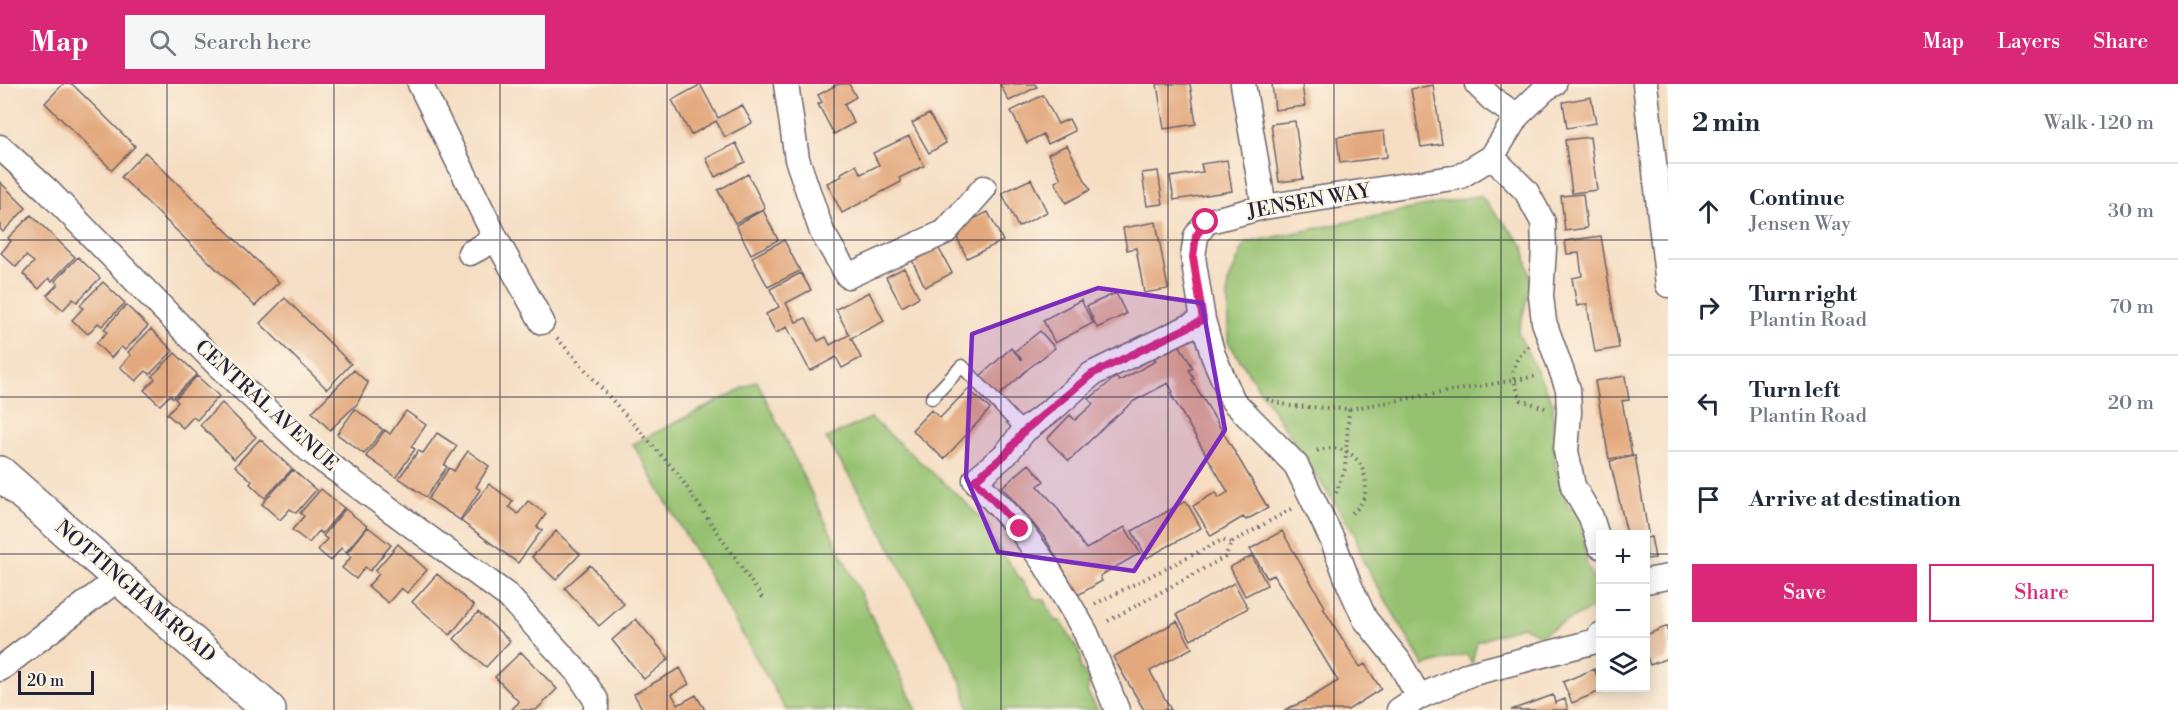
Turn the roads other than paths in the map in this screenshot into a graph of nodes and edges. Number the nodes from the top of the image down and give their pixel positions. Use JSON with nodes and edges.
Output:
{"nodes":[{"id":1,"x":420,"y":84,"type":"edge"},
{"id":2,"x":786,"y":84,"type":"edge"},
{"id":3,"x":1243,"y":84,"type":"edge"},
{"id":4,"x":1477,"y":84,"type":"edge"},
{"id":5,"x":1554,"y":84,"type":"edge"},
{"id":6,"x":1645,"y":84,"type":"edge"},
{"id":7,"x":1517,"y":116,"type":"junction"},
{"id":8,"x":0,"y":147,"type":"edge"},
{"id":9,"x":1491,"y":157,"type":"junction"},
{"id":10,"x":984,"y":188,"type":"dead end"},
{"id":11,"x":1664,"y":205,"type":"edge"},
{"id":12,"x":1264,"y":207,"type":"junction"},
{"id":13,"x":496,"y":239,"type":"junction"},
{"id":14,"x":470,"y":253,"type":"dead end"},
{"id":15,"x":1668,"y":285,"type":"edge"},
{"id":16,"x":1203,"y":320,"type":"junction"},
{"id":17,"x":542,"y":322,"type":"road end"},
{"id":18,"x":932,"y":398,"type":"dead end"},
{"id":19,"x":1024,"y":431,"type":"junction"},
{"id":20,"x":0,"y":473,"type":"edge"},
{"id":21,"x":1596,"y":532,"type":"edge"},
{"id":22,"x":1668,"y":577,"type":"edge"},
{"id":23,"x":119,"y":578,"type":"junction"},
{"id":24,"x":1650,"y":580,"type":"edge"},
{"id":25,"x":1598,"y":638,"type":"edge"},
{"id":26,"x":0,"y":669,"type":"edge"},
{"id":27,"x":1409,"y":704,"type":"edge"},
{"id":28,"x":598,"y":706,"type":"edge"},
{"id":29,"x":269,"y":710,"type":"edge"},
{"id":30,"x":1117,"y":710,"type":"edge"}],
"edges":[{"from":1,"to":13,"type":"street"},
{"from":2,"to":10,"type":"street"},
{"from":3,"to":12,"type":"street"},
{"from":4,"to":7,"type":"street"},
{"from":5,"to":7,"type":"street","name":"JENSEN WAY"},
{"from":6,"to":11,"type":"street"},
{"from":7,"to":9,"type":"street","name":"JENSEN WAY"},
{"from":8,"to":28,"type":"street","name":"CENTRAL AVENUE"},
{"from":9,"to":12,"type":"street","name":"JENSEN WAY"},
{"from":9,"to":21,"type":"street"},
{"from":11,"to":15,"type":"street"},
{"from":12,"to":16,"type":"street","name":"JENSEN WAY"},
{"from":13,"to":14,"type":"street"},
{"from":13,"to":17,"type":"street"},
{"from":16,"to":19,"type":"street"},
{"from":16,"to":27,"type":"street","name":"JENSEN WAY"},
{"from":18,"to":19,"type":"lane"},
{"from":19,"to":30,"type":"street"},
{"from":20,"to":23,"type":"main road","name":"NOTTINGHAM ROAD"},
{"from":22,"to":24,"type":"street"},
{"from":23,"to":26,"type":"street"},
{"from":23,"to":29,"type":"main road","name":"NOTTINGHAM ROAD"},
{"from":25,"to":27,"type":"street"}]}
